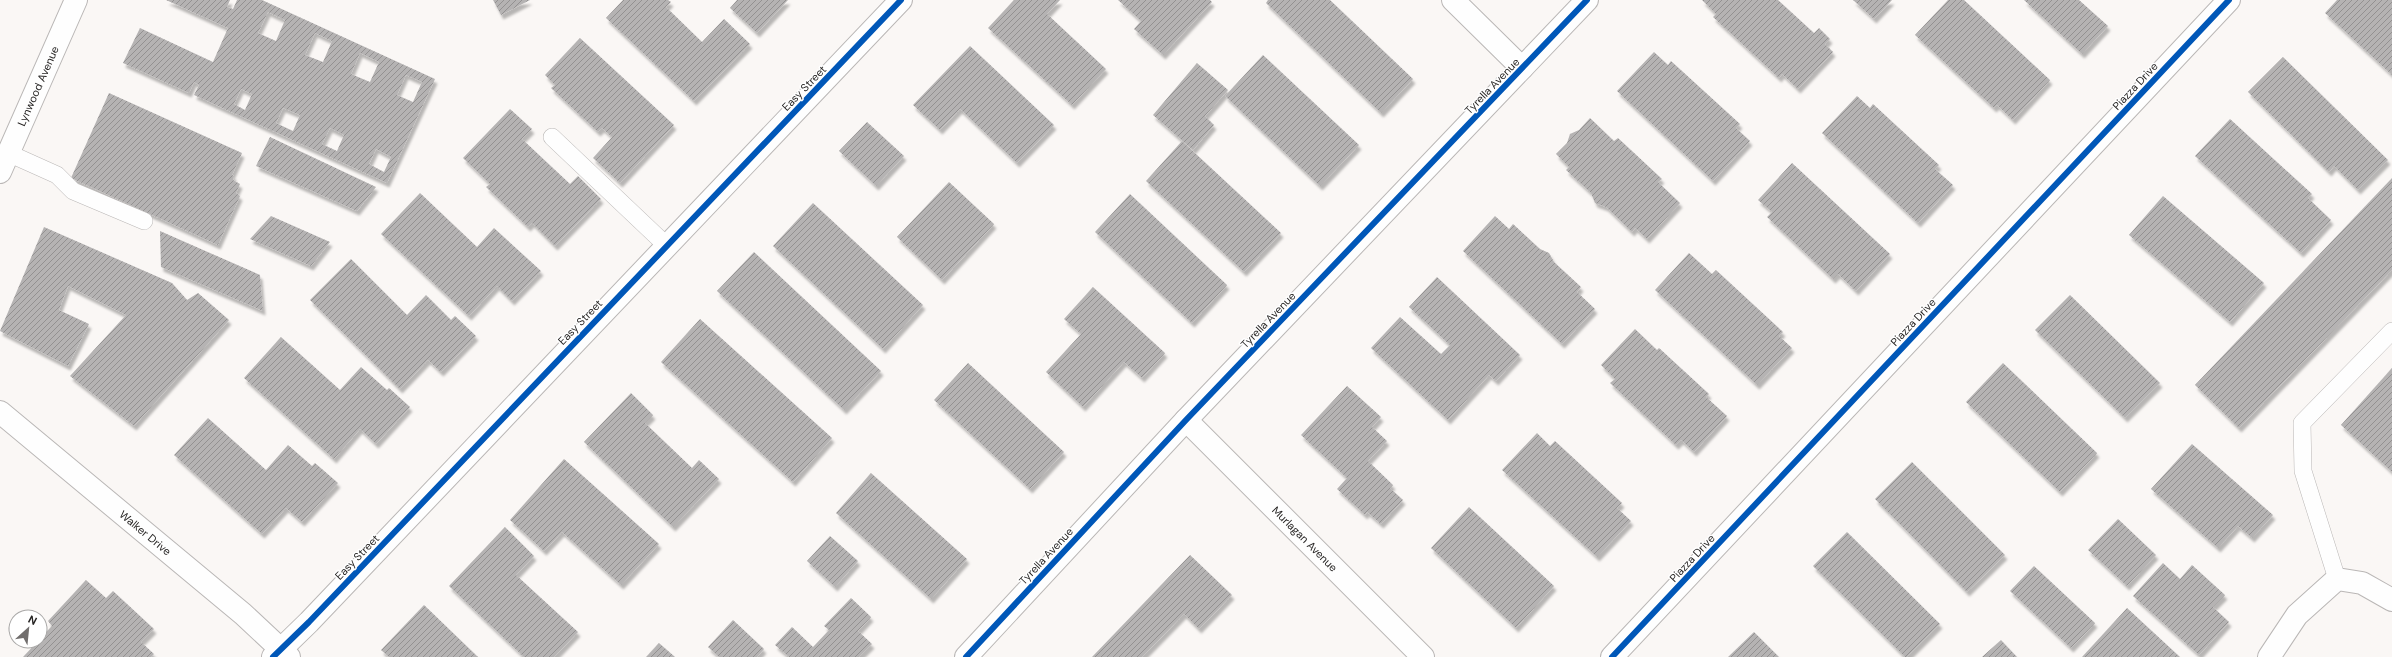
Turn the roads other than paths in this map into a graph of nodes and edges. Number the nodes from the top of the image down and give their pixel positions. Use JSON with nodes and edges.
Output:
{"nodes":[{"id":1,"x":76,"y":0,"type":"edge"},
{"id":2,"x":901,"y":0,"type":"edge"},
{"id":3,"x":1453,"y":0,"type":"edge"},
{"id":4,"x":1587,"y":0,"type":"edge"},
{"id":5,"x":2230,"y":0,"type":"edge"},
{"id":6,"x":1522,"y":68,"type":"junction"},
{"id":7,"x":552,"y":137,"type":"dead end"},
{"id":8,"x":4,"y":162,"type":"edge"},
{"id":9,"x":144,"y":221,"type":"dead end"},
{"id":10,"x":667,"y":246,"type":"junction"},
{"id":11,"x":2392,"y":331,"type":"edge"},
{"id":12,"x":0,"y":412,"type":"edge"},
{"id":13,"x":1186,"y":420,"type":"junction"},
{"id":14,"x":2337,"y":579,"type":"junction"},
{"id":15,"x":2392,"y":600,"type":"edge"},
{"id":16,"x":280,"y":654,"type":"edge"},
{"id":17,"x":966,"y":657,"type":"edge"},
{"id":18,"x":1423,"y":657,"type":"edge"},
{"id":19,"x":1612,"y":657,"type":"edge"},
{"id":20,"x":2269,"y":657,"type":"edge"}],
"edges":[{"from":1,"to":8,"type":"street","name":"Lynwood Avenue"},
{"from":2,"to":10,"type":"street","name":"Easy Street"},
{"from":3,"to":6,"type":"street"},
{"from":4,"to":6,"type":"street","name":"Tyrella Avenue"},
{"from":5,"to":19,"type":"street","name":"Piazza Drive"},
{"from":6,"to":13,"type":"street","name":"Tyrella Avenue"},
{"from":7,"to":10,"type":"lane"},
{"from":8,"to":9,"type":"lane"},
{"from":10,"to":16,"type":"street","name":"Easy Street"},
{"from":11,"to":14,"type":"lane"},
{"from":12,"to":16,"type":"street","name":"Walker Drive"},
{"from":13,"to":17,"type":"street","name":"Tyrella Avenue"},
{"from":13,"to":18,"type":"street","name":"Murlagan Avenue"},
{"from":14,"to":15,"type":"street"},
{"from":14,"to":20,"type":"street"}]}
